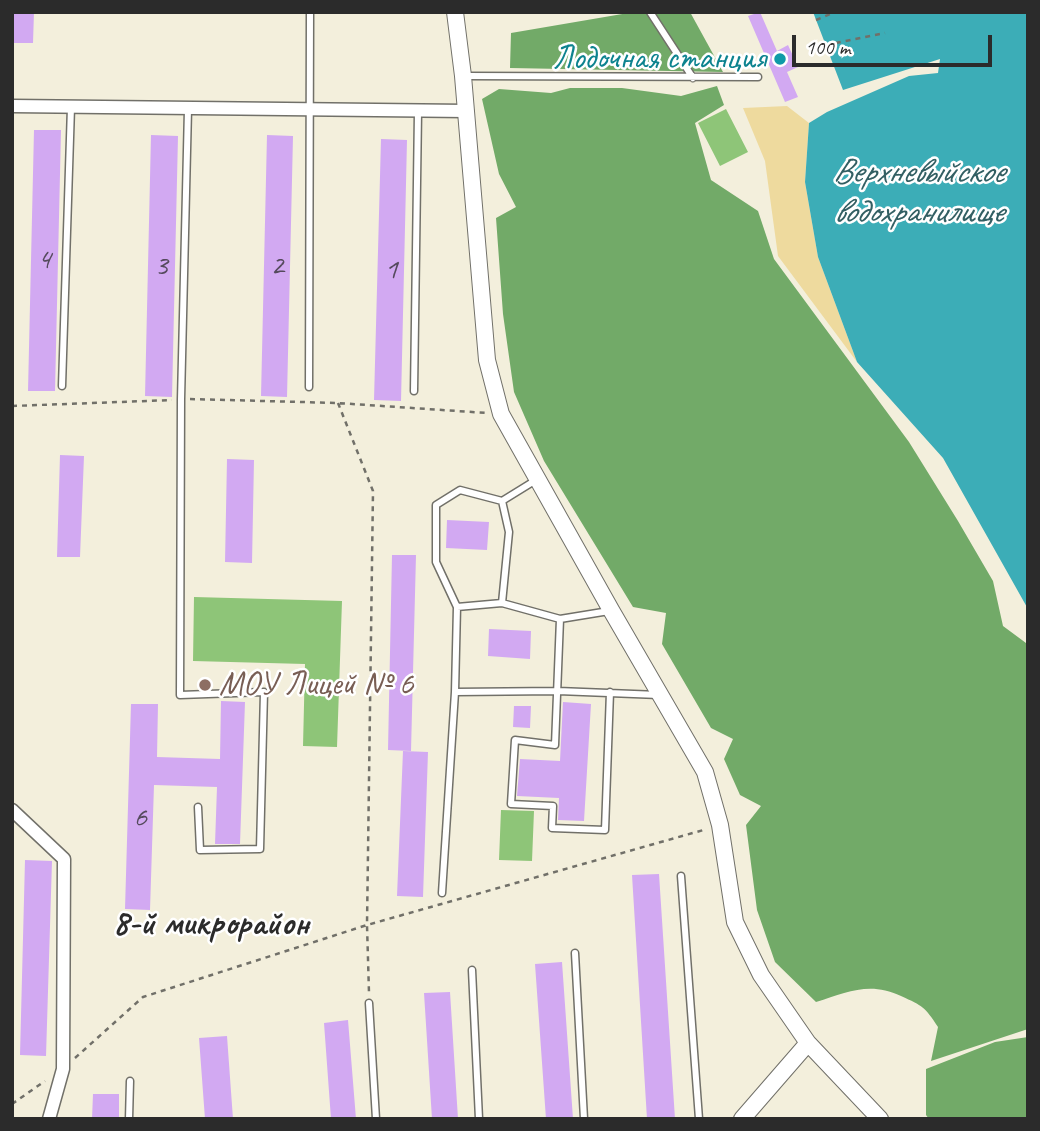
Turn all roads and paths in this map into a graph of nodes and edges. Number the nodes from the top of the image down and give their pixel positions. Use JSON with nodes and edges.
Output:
{"nodes":[{"id":1,"x":310,"y":12,"type":"edge"},
{"id":2,"x":455,"y":12,"type":"edge"},
{"id":3,"x":650,"y":12,"type":"edge"},
{"id":4,"x":835,"y":12,"type":"edge"},
{"id":5,"x":816,"y":20,"type":"dead end"},
{"id":6,"x":885,"y":33,"type":"dead end"},
{"id":7,"x":826,"y":45,"type":"dead end"},
{"id":8,"x":463,"y":76,"type":"junction"},
{"id":9,"x":758,"y":77,"type":"dead end"},
{"id":10,"x":693,"y":78,"type":"junction"},
{"id":11,"x":71,"y":105,"type":"junction"},
{"id":12,"x":12,"y":106,"type":"edge"},
{"id":13,"x":188,"y":109,"type":"junction"},
{"id":14,"x":310,"y":109,"type":"junction"},
{"id":15,"x":467,"y":111,"type":"junction"},
{"id":16,"x":418,"y":112,"type":"junction"},
{"id":17,"x":62,"y":386,"type":"dead end"},
{"id":18,"x":309,"y":387,"type":"dead end"},
{"id":19,"x":414,"y":391,"type":"dead end"},
{"id":20,"x":181,"y":399,"type":"junction"},
{"id":21,"x":338,"y":403,"type":"junction"},
{"id":22,"x":12,"y":406,"type":"edge"},
{"id":23,"x":501,"y":414,"type":"junction"},
{"id":24,"x":536,"y":480,"type":"junction"},
{"id":25,"x":502,"y":501,"type":"junction"},
{"id":26,"x":502,"y":603,"type":"junction"},
{"id":27,"x":457,"y":607,"type":"junction"},
{"id":28,"x":611,"y":610,"type":"junction"},
{"id":29,"x":560,"y":619,"type":"junction"},
{"id":30,"x":558,"y":691,"type":"junction"},
{"id":31,"x":610,"y":691,"type":"junction"},
{"id":32,"x":455,"y":692,"type":"junction"},
{"id":33,"x":661,"y":695,"type":"junction"},
{"id":34,"x":198,"y":807,"type":"dead end"},
{"id":35,"x":12,"y":810,"type":"edge"},
{"id":36,"x":720,"y":825,"type":"junction"},
{"id":37,"x":681,"y":876,"type":"dead end"},
{"id":38,"x":442,"y":893,"type":"dead end"},
{"id":39,"x":367,"y":925,"type":"junction"},
{"id":40,"x":575,"y":953,"type":"dead end"},
{"id":41,"x":472,"y":970,"type":"dead end"},
{"id":42,"x":369,"y":1003,"type":"joint"},
{"id":43,"x":808,"y":1043,"type":"junction"},
{"id":44,"x":63,"y":1069,"type":"junction"},
{"id":45,"x":130,"y":1081,"type":"dead end"},
{"id":46,"x":12,"y":1104,"type":"edge"},
{"id":47,"x":49,"y":1119,"type":"edge"},
{"id":48,"x":129,"y":1119,"type":"edge"},
{"id":49,"x":376,"y":1119,"type":"edge"},
{"id":50,"x":479,"y":1119,"type":"edge"},
{"id":51,"x":584,"y":1119,"type":"edge"},
{"id":52,"x":699,"y":1119,"type":"edge"},
{"id":53,"x":742,"y":1119,"type":"edge"},
{"id":54,"x":880,"y":1119,"type":"edge"}],
"edges":[{"from":1,"to":14,"type":"lane"},
{"from":2,"to":8,"type":"street"},
{"from":3,"to":10,"type":"lane"},
{"from":4,"to":5,"type":"path"},
{"from":6,"to":7,"type":"path"},
{"from":8,"to":10,"type":"lane"},
{"from":8,"to":15,"type":"street"},
{"from":9,"to":10,"type":"lane"},
{"from":11,"to":12,"type":"street"},
{"from":11,"to":13,"type":"street"},
{"from":11,"to":17,"type":"lane"},
{"from":13,"to":14,"type":"street"},
{"from":13,"to":20,"type":"lane"},
{"from":14,"to":16,"type":"street"},
{"from":14,"to":18,"type":"lane"},
{"from":15,"to":16,"type":"street"},
{"from":15,"to":23,"type":"street"},
{"from":16,"to":19,"type":"lane"},
{"from":20,"to":21,"type":"path"},
{"from":20,"to":22,"type":"path"},
{"from":20,"to":34,"type":"lane"},
{"from":21,"to":23,"type":"path"},
{"from":21,"to":39,"type":"path"},
{"from":23,"to":24,"type":"street"},
{"from":24,"to":25,"type":"lane"},
{"from":24,"to":28,"type":"street"},
{"from":25,"to":26,"type":"lane"},
{"from":25,"to":27,"type":"lane"},
{"from":26,"to":27,"type":"lane"},
{"from":26,"to":29,"type":"lane"},
{"from":27,"to":32,"type":"lane"},
{"from":28,"to":29,"type":"lane"},
{"from":28,"to":33,"type":"street"},
{"from":29,"to":30,"type":"lane"},
{"from":30,"to":31,"type":"lane"},
{"from":30,"to":31,"type":"lane"},
{"from":30,"to":32,"type":"lane"},
{"from":31,"to":33,"type":"lane"},
{"from":32,"to":38,"type":"lane"},
{"from":33,"to":36,"type":"street"},
{"from":35,"to":44,"type":"street"},
{"from":36,"to":39,"type":"path"},
{"from":36,"to":43,"type":"street"},
{"from":37,"to":52,"type":"lane"},
{"from":39,"to":42,"type":"path"},
{"from":39,"to":44,"type":"path"},
{"from":40,"to":51,"type":"lane"},
{"from":41,"to":50,"type":"lane"},
{"from":42,"to":49,"type":"lane"},
{"from":43,"to":53,"type":"street"},
{"from":43,"to":54,"type":"street"},
{"from":44,"to":46,"type":"path"},
{"from":44,"to":47,"type":"street"},
{"from":45,"to":48,"type":"lane"}]}
